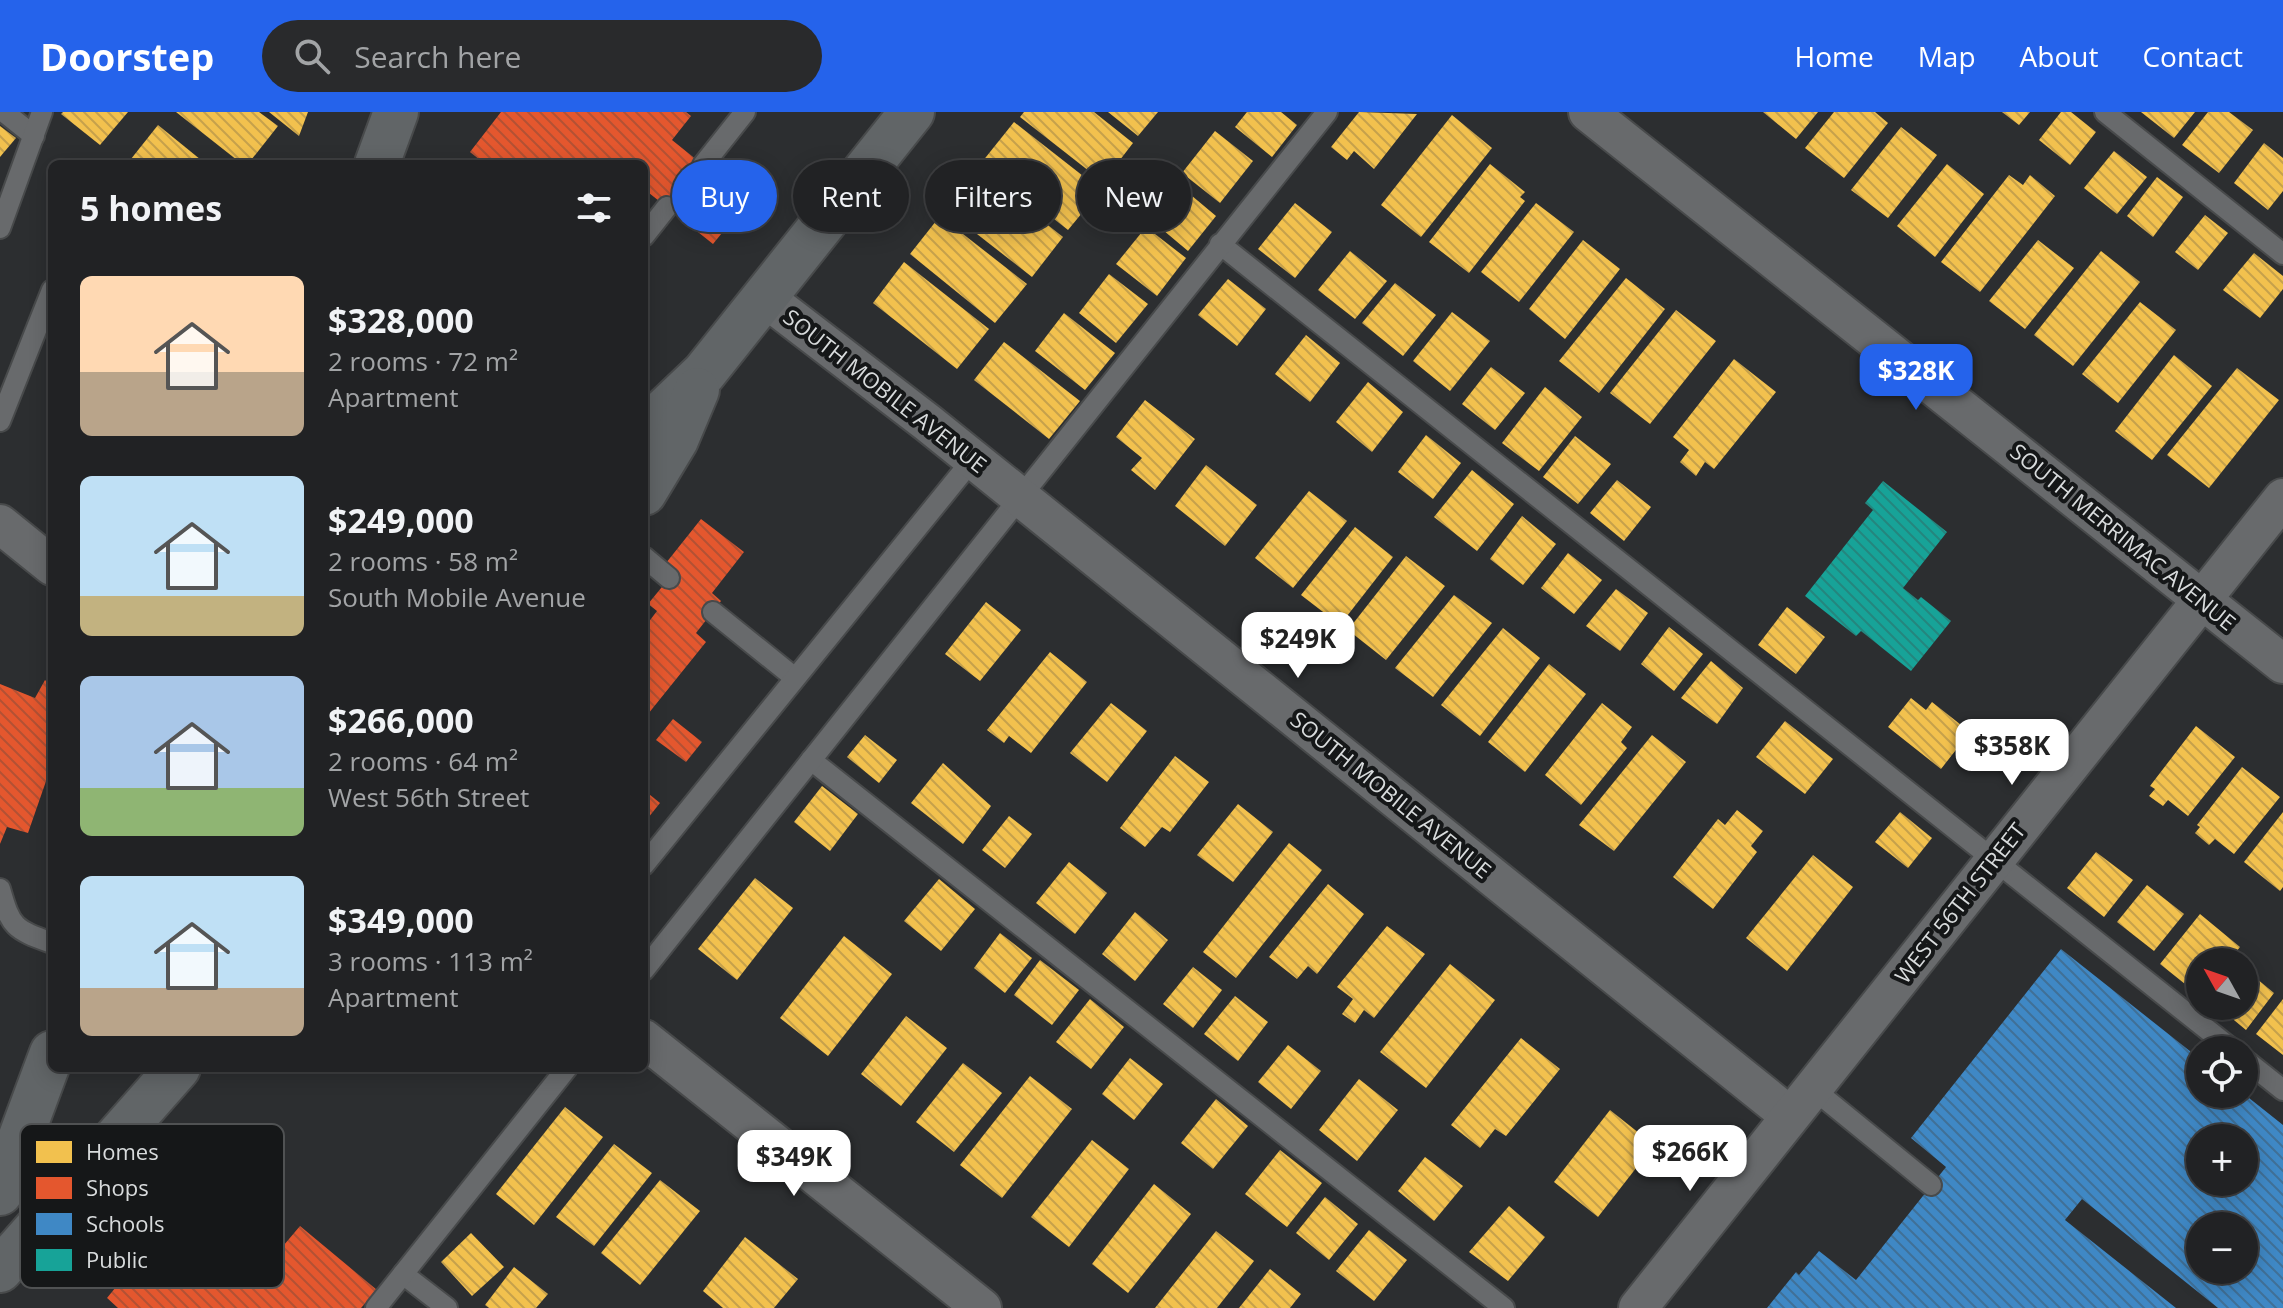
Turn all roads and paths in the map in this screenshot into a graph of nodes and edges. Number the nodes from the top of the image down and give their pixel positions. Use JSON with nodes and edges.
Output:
{"nodes":[{"id":1,"x":4,"y":112,"type":"edge"},
{"id":2,"x":42,"y":112,"type":"edge"},
{"id":3,"x":396,"y":112,"type":"edge"},
{"id":4,"x":745,"y":112,"type":"edge"},
{"id":5,"x":912,"y":112,"type":"edge"},
{"id":6,"x":1327,"y":112,"type":"edge"},
{"id":7,"x":1588,"y":112,"type":"edge"},
{"id":8,"x":2105,"y":112,"type":"edge"},
{"id":9,"x":34,"y":136,"type":"junction"},
{"id":10,"x":378,"y":160,"type":"edge"},
{"id":11,"x":707,"y":160,"type":"edge"},
{"id":12,"x":667,"y":207,"type":"dead end"},
{"id":13,"x":0,"y":228,"type":"edge"},
{"id":14,"x":648,"y":231,"type":"edge"},
{"id":15,"x":1220,"y":244,"type":"junction"},
{"id":16,"x":2283,"y":254,"type":"edge"},
{"id":17,"x":764,"y":297,"type":"junction"},
{"id":18,"x":48,"y":300,"type":"edge"},
{"id":19,"x":704,"y":373,"type":"junction"},
{"id":20,"x":0,"y":421,"type":"edge"},
{"id":21,"x":648,"y":426,"type":"edge"},
{"id":22,"x":973,"y":459,"type":"junction"},
{"id":23,"x":648,"y":486,"type":"edge"},
{"id":24,"x":1021,"y":497,"type":"junction"},
{"id":25,"x":2283,"y":498,"type":"edge"},
{"id":26,"x":0,"y":524,"type":"edge"},
{"id":27,"x":648,"y":560,"type":"edge"},
{"id":28,"x":48,"y":563,"type":"edge"},
{"id":29,"x":669,"y":578,"type":"dead end"},
{"id":30,"x":2201,"y":600,"type":"junction"},
{"id":31,"x":713,"y":612,"type":"dead end"},
{"id":32,"x":2283,"y":664,"type":"edge"},
{"id":33,"x":795,"y":678,"type":"junction"},
{"id":34,"x":811,"y":760,"type":"junction"},
{"id":35,"x":648,"y":860,"type":"edge"},
{"id":36,"x":1994,"y":861,"type":"junction"},
{"id":37,"x":0,"y":889,"type":"edge"},
{"id":38,"x":48,"y":942,"type":"edge"},
{"id":39,"x":648,"y":965,"type":"edge"},
{"id":40,"x":2215,"y":1036,"type":"edge"},
{"id":41,"x":648,"y":1042,"type":"edge"},
{"id":42,"x":48,"y":1064,"type":"edge"},
{"id":43,"x":2258,"y":1070,"type":"edge"},
{"id":44,"x":174,"y":1072,"type":"edge"},
{"id":45,"x":564,"y":1072,"type":"edge"},
{"id":46,"x":2283,"y":1090,"type":"edge"},
{"id":47,"x":1801,"y":1102,"type":"junction"},
{"id":48,"x":26,"y":1124,"type":"edge"},
{"id":49,"x":129,"y":1124,"type":"edge"},
{"id":50,"x":20,"y":1139,"type":"edge"},
{"id":51,"x":1931,"y":1185,"type":"dead end"},
{"id":52,"x":0,"y":1193,"type":"edge"},
{"id":53,"x":20,"y":1247,"type":"edge"},
{"id":54,"x":0,"y":1270,"type":"edge"},
{"id":55,"x":403,"y":1274,"type":"junction"},
{"id":56,"x":376,"y":1308,"type":"edge"},
{"id":57,"x":447,"y":1308,"type":"edge"},
{"id":58,"x":982,"y":1308,"type":"edge"},
{"id":59,"x":1504,"y":1308,"type":"edge"},
{"id":60,"x":1638,"y":1308,"type":"edge"}],
"edges":[{"from":1,"to":9,"type":"lane"},
{"from":2,"to":9,"type":"lane"},
{"from":3,"to":10,"type":"main road"},
{"from":4,"to":11,"type":"lane"},
{"from":5,"to":17,"type":"main road"},
{"from":6,"to":15,"type":"lane"},
{"from":7,"to":30,"type":"street","name":"SOUTH MERRIMAC AVENUE"},
{"from":8,"to":16,"type":"lane"},
{"from":9,"to":13,"type":"lane"},
{"from":12,"to":14,"type":"lane"},
{"from":15,"to":24,"type":"lane"},
{"from":15,"to":36,"type":"lane"},
{"from":17,"to":19,"type":"main road"},
{"from":17,"to":22,"type":"street","name":"SOUTH MOBILE AVENUE"},
{"from":18,"to":20,"type":"lane"},
{"from":19,"to":21,"type":"main road"},
{"from":19,"to":23,"type":"main road"},
{"from":22,"to":24,"type":"street","name":"SOUTH MOBILE AVENUE"},
{"from":22,"to":33,"type":"lane"},
{"from":24,"to":34,"type":"lane"},
{"from":24,"to":47,"type":"street","name":"SOUTH MOBILE AVENUE"},
{"from":25,"to":30,"type":"street","name":"WEST 56TH STREET"},
{"from":26,"to":28,"type":"street"},
{"from":27,"to":29,"type":"lane"},
{"from":30,"to":32,"type":"street","name":"SOUTH MERRIMAC AVENUE"},
{"from":30,"to":36,"type":"street","name":"WEST 56TH STREET"},
{"from":31,"to":33,"type":"lane"},
{"from":33,"to":35,"type":"lane"},
{"from":34,"to":39,"type":"lane"},
{"from":34,"to":59,"type":"lane"},
{"from":36,"to":40,"type":"lane"},
{"from":36,"to":47,"type":"street","name":"WEST 56TH STREET"},
{"from":37,"to":38,"type":"lane"},
{"from":41,"to":58,"type":"street"},
{"from":42,"to":48,"type":"main road"},
{"from":43,"to":46,"type":"lane"},
{"from":44,"to":49,"type":"main road"},
{"from":45,"to":55,"type":"lane"},
{"from":47,"to":51,"type":"lane"},
{"from":47,"to":60,"type":"street","name":"WEST 56TH STREET"},
{"from":50,"to":52,"type":"main road"},
{"from":53,"to":54,"type":"main road"},
{"from":55,"to":56,"type":"lane"},
{"from":55,"to":57,"type":"lane"}]}
